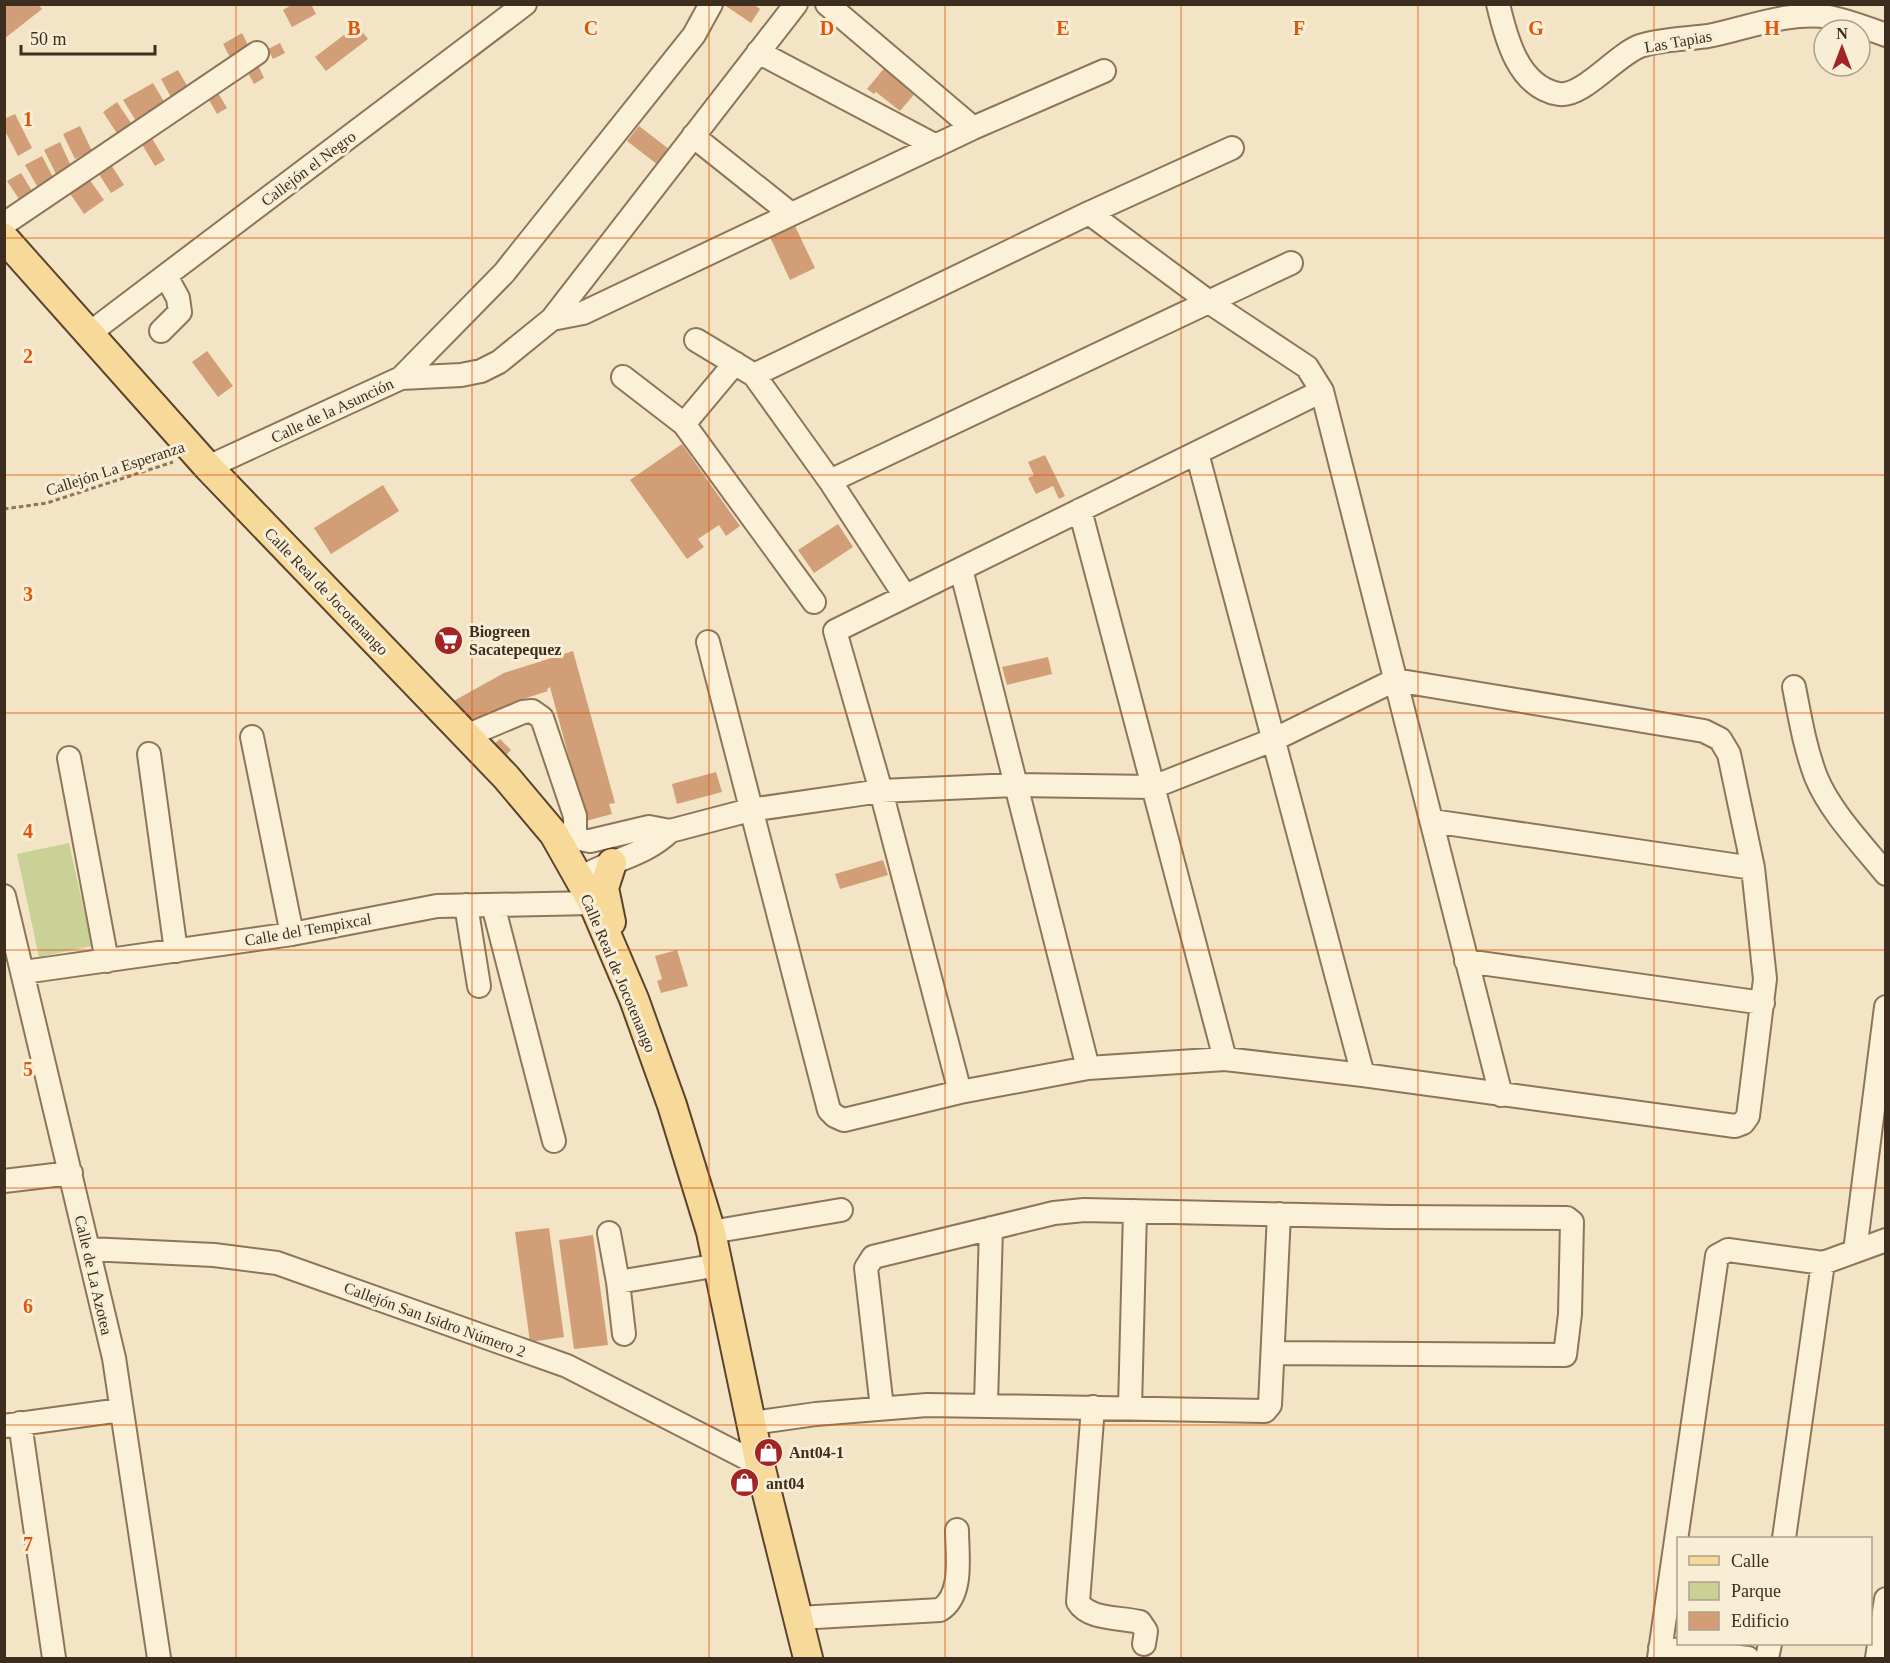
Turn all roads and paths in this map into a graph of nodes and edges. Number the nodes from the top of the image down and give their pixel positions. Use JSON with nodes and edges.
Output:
{"nodes":[{"id":1,"x":525,"y":4,"type":"edge"},
{"id":2,"x":711,"y":4,"type":"edge"},
{"id":3,"x":796,"y":4,"type":"edge"},
{"id":4,"x":827,"y":4,"type":"edge"},
{"id":5,"x":1498,"y":4,"type":"edge"},
{"id":6,"x":1886,"y":35,"type":"edge"},
{"id":7,"x":758,"y":52,"type":"junction"},
{"id":8,"x":257,"y":53,"type":"dead end"},
{"id":9,"x":1104,"y":71,"type":"dead end"},
{"id":10,"x":973,"y":128,"type":"junction"},
{"id":11,"x":693,"y":136,"type":"junction"},
{"id":12,"x":936,"y":146,"type":"junction"},
{"id":13,"x":1232,"y":148,"type":"dead end"},
{"id":14,"x":1089,"y":213,"type":"junction"},
{"id":15,"x":791,"y":214,"type":"junction"},
{"id":16,"x":4,"y":224,"type":"edge"},
{"id":17,"x":4,"y":238,"type":"edge"},
{"id":18,"x":1291,"y":263,"type":"dead end"},
{"id":19,"x":166,"y":276,"type":"junction"},
{"id":20,"x":1209,"y":302,"type":"junction"},
{"id":21,"x":552,"y":319,"type":"junction"},
{"id":22,"x":160,"y":331,"type":"dead end"},
{"id":23,"x":91,"y":332,"type":"junction"},
{"id":24,"x":696,"y":340,"type":"dead end"},
{"id":25,"x":745,"y":369,"type":"junction"},
{"id":26,"x":623,"y":377,"type":"dead end"},
{"id":27,"x":401,"y":378,"type":"junction"},
{"id":28,"x":1322,"y":391,"type":"junction"},
{"id":29,"x":684,"y":424,"type":"junction"},
{"id":30,"x":1197,"y":453,"type":"junction"},
{"id":31,"x":202,"y":460,"type":"junction"},
{"id":32,"x":830,"y":481,"type":"junction"},
{"id":33,"x":4,"y":509,"type":"edge"},
{"id":34,"x":1080,"y":510,"type":"junction"},
{"id":35,"x":961,"y":569,"type":"junction"},
{"id":36,"x":905,"y":596,"type":"junction"},
{"id":37,"x":814,"y":602,"type":"dead end"},
{"id":38,"x":708,"y":642,"type":"dead end"},
{"id":39,"x":1395,"y":680,"type":"junction"},
{"id":40,"x":1794,"y":687,"type":"dead end"},
{"id":41,"x":466,"y":736,"type":"junction"},
{"id":42,"x":252,"y":737,"type":"dead end"},
{"id":43,"x":1275,"y":739,"type":"junction"},
{"id":44,"x":149,"y":754,"type":"dead end"},
{"id":45,"x":69,"y":758,"type":"dead end"},
{"id":46,"x":1014,"y":785,"type":"junction"},
{"id":47,"x":1153,"y":788,"type":"junction"},
{"id":48,"x":881,"y":791,"type":"junction"},
{"id":49,"x":750,"y":810,"type":"junction"},
{"id":50,"x":1432,"y":821,"type":"junction"},
{"id":51,"x":564,"y":837,"type":"junction"},
{"id":52,"x":625,"y":850,"type":"junction"},
{"id":53,"x":1753,"y":868,"type":"junction"},
{"id":54,"x":1886,"y":874,"type":"edge"},
{"id":55,"x":586,"y":891,"type":"junction"},
{"id":56,"x":4,"y":896,"type":"edge"},
{"id":57,"x":466,"y":905,"type":"junction"},
{"id":58,"x":493,"y":905,"type":"junction"},
{"id":59,"x":292,"y":933,"type":"junction"},
{"id":60,"x":176,"y":951,"type":"junction"},
{"id":61,"x":107,"y":961,"type":"junction"},
{"id":62,"x":1466,"y":961,"type":"junction"},
{"id":63,"x":24,"y":972,"type":"junction"},
{"id":64,"x":479,"y":986,"type":"dead end"},
{"id":65,"x":634,"y":999,"type":"junction"},
{"id":66,"x":1762,"y":1003,"type":"junction"},
{"id":67,"x":1886,"y":1007,"type":"edge"},
{"id":68,"x":1225,"y":1059,"type":"junction"},
{"id":69,"x":1089,"y":1068,"type":"junction"},
{"id":70,"x":1363,"y":1075,"type":"junction"},
{"id":71,"x":960,"y":1092,"type":"junction"},
{"id":72,"x":1501,"y":1095,"type":"junction"},
{"id":73,"x":554,"y":1141,"type":"dead end"},
{"id":74,"x":71,"y":1173,"type":"junction"},
{"id":75,"x":4,"y":1180,"type":"edge"},
{"id":76,"x":842,"y":1210,"type":"dead end"},
{"id":77,"x":1135,"y":1211,"type":"junction"},
{"id":78,"x":1279,"y":1214,"type":"junction"},
{"id":79,"x":991,"y":1228,"type":"junction"},
{"id":80,"x":711,"y":1232,"type":"junction"},
{"id":81,"x":609,"y":1233,"type":"dead end"},
{"id":82,"x":1886,"y":1240,"type":"edge"},
{"id":83,"x":89,"y":1249,"type":"junction"},
{"id":84,"x":1855,"y":1251,"type":"junction"},
{"id":85,"x":1823,"y":1263,"type":"junction"},
{"id":86,"x":719,"y":1265,"type":"junction"},
{"id":87,"x":618,"y":1282,"type":"junction"},
{"id":88,"x":624,"y":1334,"type":"dead end"},
{"id":89,"x":1274,"y":1353,"type":"junction"},
{"id":90,"x":986,"y":1404,"type":"junction"},
{"id":91,"x":1093,"y":1407,"type":"junction"},
{"id":92,"x":882,"y":1408,"type":"junction"},
{"id":93,"x":1130,"y":1408,"type":"junction"},
{"id":94,"x":121,"y":1410,"type":"junction"},
{"id":95,"x":752,"y":1423,"type":"junction"},
{"id":96,"x":12,"y":1424,"type":"edge"},
{"id":97,"x":760,"y":1465,"type":"junction"},
{"id":98,"x":957,"y":1530,"type":"dead end"},
{"id":99,"x":1784,"y":1537,"type":"edge"},
{"id":100,"x":1886,"y":1599,"type":"edge"},
{"id":101,"x":798,"y":1618,"type":"junction"},
{"id":102,"x":1144,"y":1644,"type":"dead end"},
{"id":103,"x":1659,"y":1653,"type":"edge"},
{"id":104,"x":54,"y":1659,"type":"edge"},
{"id":105,"x":159,"y":1659,"type":"edge"},
{"id":106,"x":808,"y":1659,"type":"edge"},
{"id":107,"x":1748,"y":1659,"type":"edge"},
{"id":108,"x":1877,"y":1659,"type":"edge"}],
"edges":[{"from":1,"to":19,"type":"street","name":"Callejón el Negro"},
{"from":2,"to":27,"type":"street"},
{"from":3,"to":7,"type":"street"},
{"from":4,"to":10,"type":"street"},
{"from":5,"to":6,"type":"street","name":"Las Tapias"},
{"from":7,"to":11,"type":"street"},
{"from":7,"to":12,"type":"street"},
{"from":8,"to":16,"type":"street"},
{"from":9,"to":10,"type":"street"},
{"from":10,"to":12,"type":"street"},
{"from":11,"to":15,"type":"street"},
{"from":11,"to":21,"type":"street"},
{"from":12,"to":15,"type":"street"},
{"from":13,"to":14,"type":"street"},
{"from":14,"to":20,"type":"street"},
{"from":14,"to":25,"type":"street"},
{"from":15,"to":21,"type":"street"},
{"from":17,"to":23,"type":"main road","name":"Calle Real de Jocotenango"},
{"from":18,"to":20,"type":"street"},
{"from":19,"to":22,"type":"street"},
{"from":19,"to":23,"type":"street","name":"Callejón el Negro"},
{"from":20,"to":28,"type":"street"},
{"from":20,"to":32,"type":"street"},
{"from":21,"to":27,"type":"street","name":"Calle de la Asunción"},
{"from":23,"to":31,"type":"main road","name":"Calle Real de Jocotenango"},
{"from":24,"to":25,"type":"street"},
{"from":25,"to":29,"type":"street"},
{"from":25,"to":32,"type":"street"},
{"from":26,"to":29,"type":"street"},
{"from":27,"to":31,"type":"street","name":"Calle de la Asunción"},
{"from":28,"to":30,"type":"street"},
{"from":28,"to":39,"type":"street"},
{"from":29,"to":37,"type":"street"},
{"from":30,"to":34,"type":"street"},
{"from":30,"to":43,"type":"street"},
{"from":31,"to":33,"type":"path","name":"Callejón La Esperanza"},
{"from":31,"to":41,"type":"main road","name":"Calle Real de Jocotenango"},
{"from":32,"to":36,"type":"street"},
{"from":34,"to":35,"type":"street"},
{"from":34,"to":47,"type":"street"},
{"from":35,"to":36,"type":"street"},
{"from":35,"to":46,"type":"street"},
{"from":36,"to":48,"type":"street"},
{"from":38,"to":49,"type":"street"},
{"from":39,"to":43,"type":"street"},
{"from":39,"to":50,"type":"street"},
{"from":39,"to":53,"type":"street"},
{"from":40,"to":54,"type":"street"},
{"from":41,"to":51,"type":"main road","name":"Calle Real de Jocotenango"},
{"from":41,"to":51,"type":"street"},
{"from":42,"to":59,"type":"street"},
{"from":43,"to":47,"type":"street"},
{"from":43,"to":70,"type":"street"},
{"from":44,"to":60,"type":"street"},
{"from":45,"to":61,"type":"street"},
{"from":46,"to":47,"type":"street"},
{"from":46,"to":48,"type":"street"},
{"from":46,"to":69,"type":"street"},
{"from":47,"to":68,"type":"street"},
{"from":48,"to":49,"type":"street"},
{"from":48,"to":71,"type":"street"},
{"from":49,"to":52,"type":"street"},
{"from":49,"to":71,"type":"street"},
{"from":50,"to":53,"type":"street"},
{"from":50,"to":62,"type":"street"},
{"from":51,"to":52,"type":"street"},
{"from":51,"to":55,"type":"main road","name":"Calle Real de Jocotenango"},
{"from":52,"to":55,"type":"street"},
{"from":52,"to":65,"type":"main road"},
{"from":53,"to":66,"type":"street"},
{"from":55,"to":58,"type":"street","name":"Calle del Tempixcal"},
{"from":55,"to":65,"type":"main road","name":"Calle Real de Jocotenango"},
{"from":56,"to":63,"type":"street","name":"Calle de La Azotea"},
{"from":57,"to":58,"type":"street","name":"Calle del Tempixcal"},
{"from":57,"to":59,"type":"street","name":"Calle del Tempixcal"},
{"from":57,"to":64,"type":"street"},
{"from":58,"to":73,"type":"street"},
{"from":59,"to":60,"type":"street","name":"Calle del Tempixcal"},
{"from":60,"to":61,"type":"street","name":"Calle del Tempixcal"},
{"from":61,"to":63,"type":"street","name":"Calle del Tempixcal"},
{"from":62,"to":66,"type":"street"},
{"from":62,"to":72,"type":"street"},
{"from":63,"to":74,"type":"street","name":"Calle de La Azotea"},
{"from":65,"to":80,"type":"main road","name":"Calle Real de Jocotenango"},
{"from":66,"to":72,"type":"street"},
{"from":67,"to":84,"type":"street"},
{"from":68,"to":69,"type":"street"},
{"from":68,"to":70,"type":"street"},
{"from":69,"to":71,"type":"street"},
{"from":70,"to":72,"type":"street"},
{"from":74,"to":75,"type":"street"},
{"from":74,"to":83,"type":"street","name":"Calle de La Azotea"},
{"from":76,"to":80,"type":"street"},
{"from":77,"to":78,"type":"street"},
{"from":77,"to":79,"type":"street"},
{"from":77,"to":93,"type":"street"},
{"from":78,"to":89,"type":"street"},
{"from":78,"to":89,"type":"street"},
{"from":79,"to":90,"type":"street"},
{"from":79,"to":92,"type":"street"},
{"from":80,"to":86,"type":"main road","name":"Calle Real de Jocotenango"},
{"from":81,"to":87,"type":"street"},
{"from":82,"to":84,"type":"street"},
{"from":83,"to":94,"type":"street","name":"Calle de La Azotea"},
{"from":83,"to":97,"type":"street","name":"Callejón San Isidro Número 2"},
{"from":84,"to":85,"type":"street"},
{"from":85,"to":99,"type":"street"},
{"from":85,"to":103,"type":"street"},
{"from":86,"to":87,"type":"street"},
{"from":86,"to":95,"type":"main road","name":"Calle Real de Jocotenango"},
{"from":87,"to":88,"type":"street"},
{"from":89,"to":93,"type":"street"},
{"from":90,"to":91,"type":"street"},
{"from":90,"to":92,"type":"street"},
{"from":91,"to":93,"type":"street"},
{"from":91,"to":102,"type":"street"},
{"from":92,"to":95,"type":"street"},
{"from":94,"to":96,"type":"street"},
{"from":94,"to":105,"type":"street","name":"Calle de La Azotea"},
{"from":95,"to":97,"type":"main road","name":"Calle Real de Jocotenango"},
{"from":96,"to":104,"type":"street"},
{"from":97,"to":101,"type":"main road","name":"Calle Real de Jocotenango"},
{"from":98,"to":101,"type":"street"},
{"from":100,"to":108,"type":"street"},
{"from":101,"to":106,"type":"main road","name":"Calle Real de Jocotenango"},
{"from":103,"to":107,"type":"street"}]}
